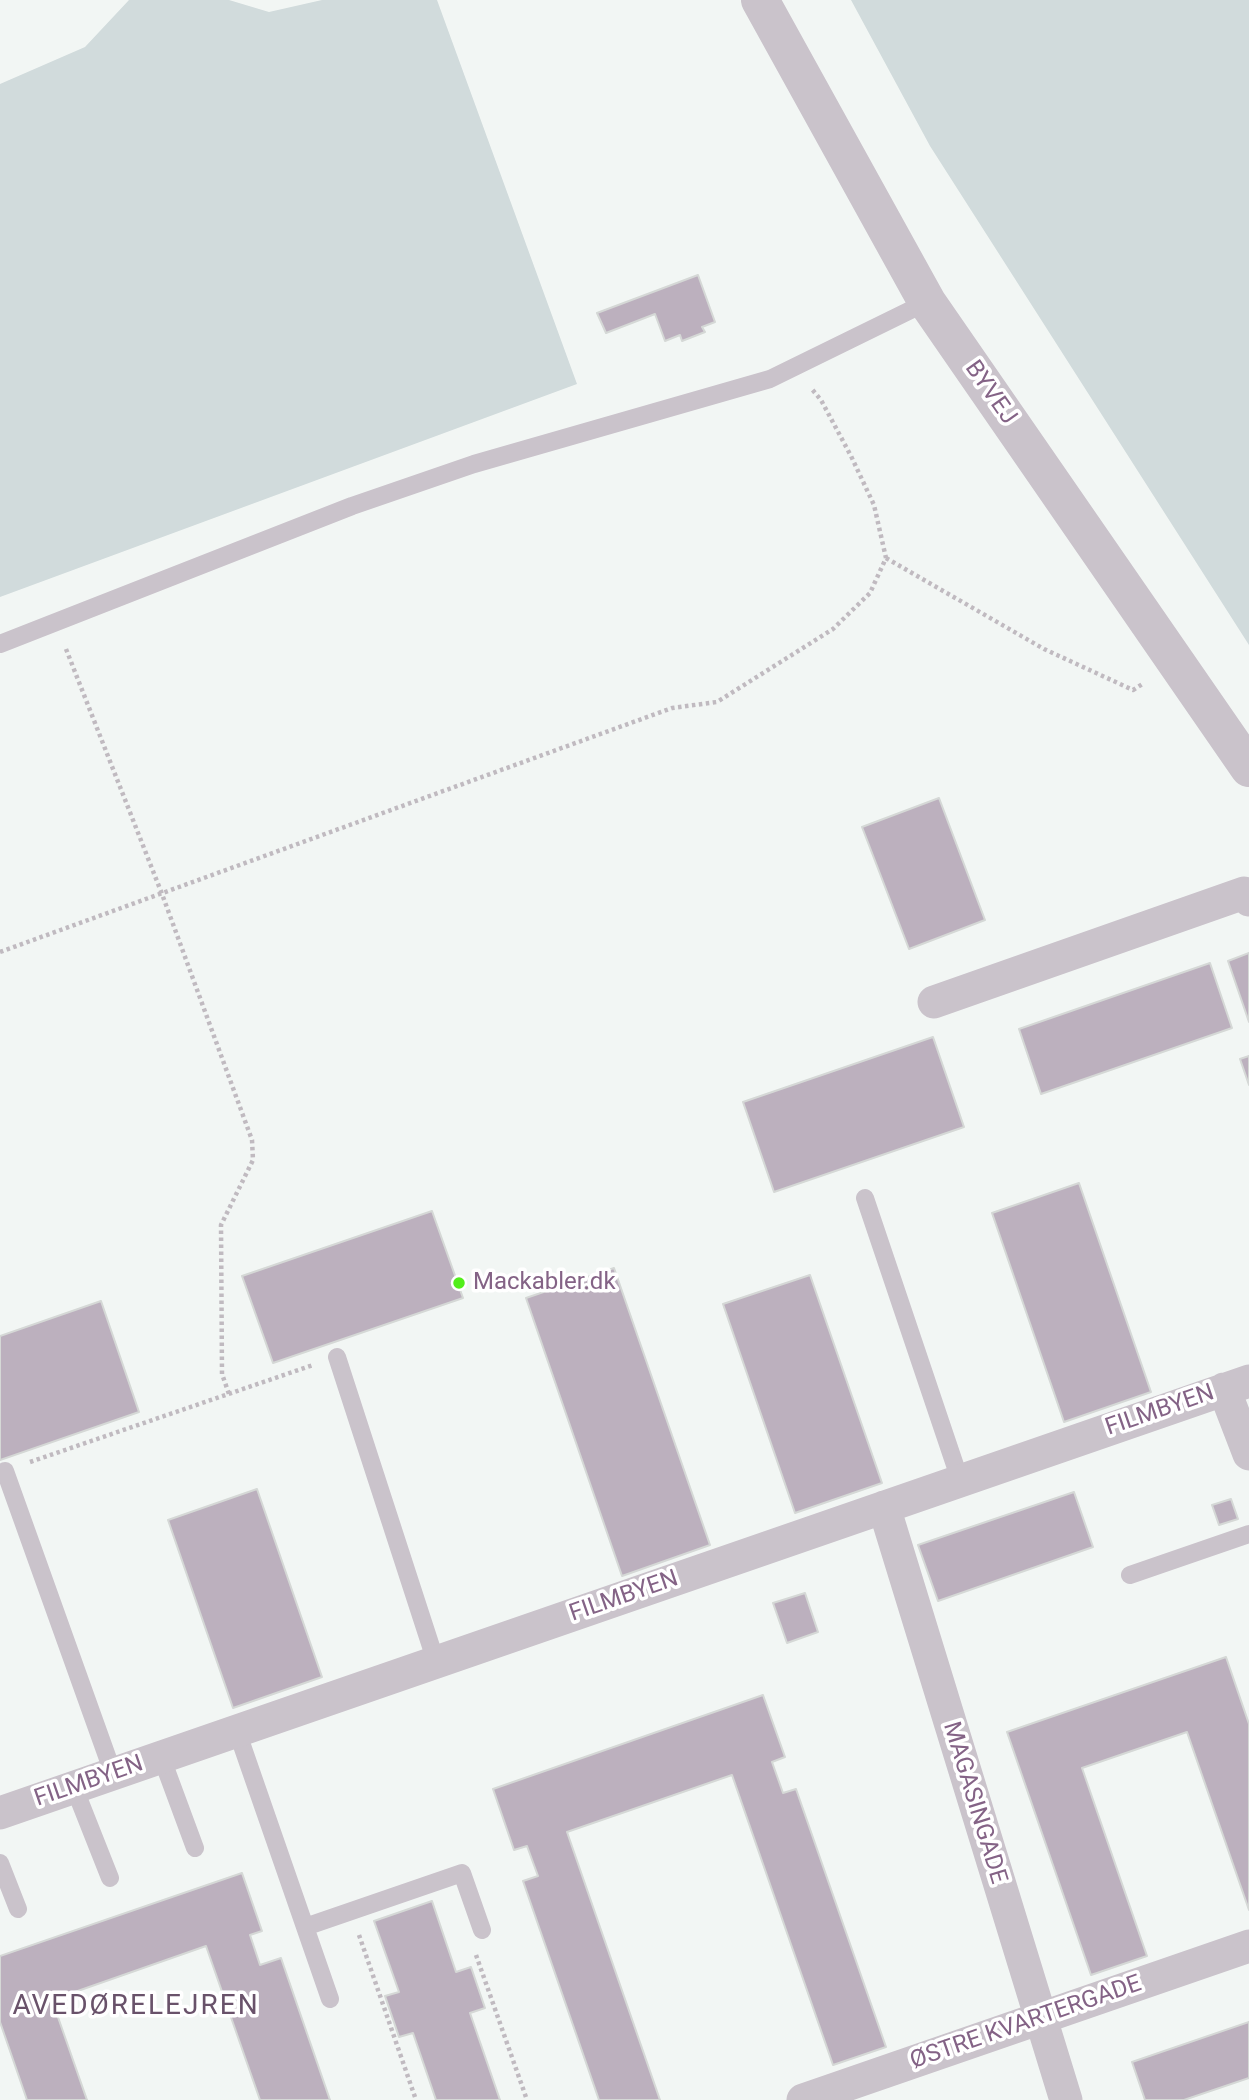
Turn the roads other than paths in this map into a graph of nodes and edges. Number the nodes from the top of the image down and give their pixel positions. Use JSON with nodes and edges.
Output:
{"nodes":[{"id":1,"x":760,"y":0,"type":"edge"},
{"id":2,"x":927,"y":302,"type":"junction"},
{"id":3,"x":0,"y":643,"type":"edge"},
{"id":4,"x":1249,"y":768,"type":"edge"},
{"id":5,"x":1249,"y":900,"type":"edge"},
{"id":6,"x":934,"y":1002,"type":"dead end"},
{"id":7,"x":865,"y":1198,"type":"dead end"},
{"id":8,"x":337,"y":1357,"type":"road end"},
{"id":9,"x":1236,"y":1385,"type":"edge"},
{"id":10,"x":1249,"y":1454,"type":"edge"},
{"id":11,"x":5,"y":1471,"type":"road end"},
{"id":12,"x":960,"y":1480,"type":"junction"},
{"id":13,"x":884,"y":1507,"type":"junction"},
{"id":14,"x":1249,"y":1534,"type":"edge"},
{"id":15,"x":1130,"y":1575,"type":"dead end"},
{"id":16,"x":436,"y":1662,"type":"junction"},
{"id":17,"x":237,"y":1731,"type":"junction"},
{"id":18,"x":162,"y":1756,"type":"junction"},
{"id":19,"x":113,"y":1773,"type":"junction"},
{"id":20,"x":74,"y":1787,"type":"junction"},
{"id":21,"x":0,"y":1813,"type":"edge"},
{"id":22,"x":195,"y":1848,"type":"dead end"},
{"id":23,"x":0,"y":1863,"type":"edge"},
{"id":24,"x":110,"y":1878,"type":"dead end"},
{"id":25,"x":18,"y":1909,"type":"dead end"},
{"id":26,"x":305,"y":1927,"type":"junction"},
{"id":27,"x":482,"y":1930,"type":"road end"},
{"id":28,"x":1249,"y":1946,"type":"edge"},
{"id":29,"x":330,"y":1999,"type":"dead end"},
{"id":30,"x":1040,"y":2018,"type":"junction"},
{"id":31,"x":803,"y":2100,"type":"edge"},
{"id":32,"x":1066,"y":2100,"type":"edge"}],
"edges":[{"from":1,"to":2,"type":"street","name":"BYVEJ"},
{"from":2,"to":3,"type":"lane"},
{"from":2,"to":4,"type":"street","name":"BYVEJ"},
{"from":5,"to":6,"type":"street"},
{"from":7,"to":12,"type":"lane"},
{"from":8,"to":16,"type":"lane"},
{"from":9,"to":10,"type":"street"},
{"from":9,"to":12,"type":"street","name":"FILMBYEN"},
{"from":11,"to":19,"type":"lane"},
{"from":12,"to":13,"type":"street","name":"FILMBYEN"},
{"from":13,"to":16,"type":"street","name":"FILMBYEN"},
{"from":13,"to":30,"type":"street","name":"MAGASINGADE"},
{"from":14,"to":15,"type":"lane"},
{"from":16,"to":17,"type":"street","name":"FILMBYEN"},
{"from":17,"to":18,"type":"street","name":"FILMBYEN"},
{"from":17,"to":26,"type":"lane"},
{"from":18,"to":19,"type":"street","name":"FILMBYEN"},
{"from":18,"to":22,"type":"lane"},
{"from":19,"to":20,"type":"street","name":"FILMBYEN"},
{"from":20,"to":21,"type":"street","name":"FILMBYEN"},
{"from":20,"to":24,"type":"lane"},
{"from":23,"to":25,"type":"lane"},
{"from":26,"to":27,"type":"lane"},
{"from":26,"to":29,"type":"lane"},
{"from":28,"to":30,"type":"street","name":"ØSTRE KVARTERGADE"},
{"from":30,"to":31,"type":"street","name":"ØSTRE KVARTERGADE"},
{"from":30,"to":32,"type":"street","name":"MAGASINGADE"}]}
